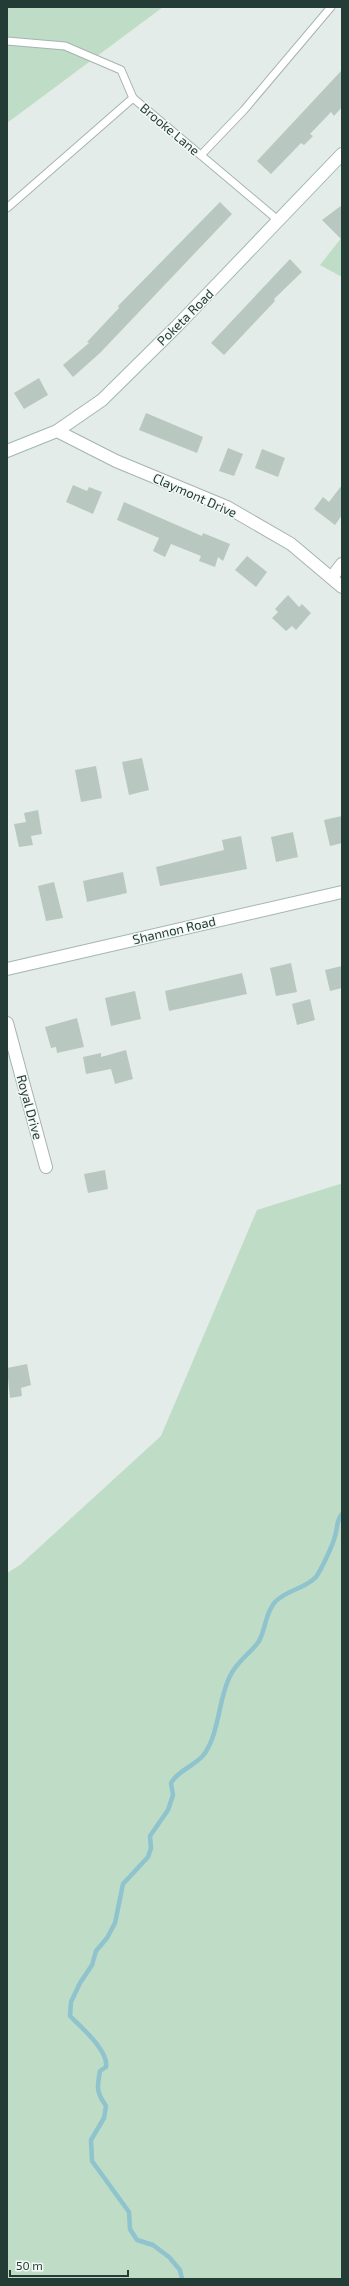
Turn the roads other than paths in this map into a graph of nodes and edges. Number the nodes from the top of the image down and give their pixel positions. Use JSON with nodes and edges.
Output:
{"nodes":[{"id":1,"x":331,"y":7,"type":"edge"},
{"id":2,"x":7,"y":41,"type":"edge"},
{"id":3,"x":133,"y":98,"type":"junction"},
{"id":4,"x":342,"y":154,"type":"edge"},
{"id":5,"x":201,"y":156,"type":"junction"},
{"id":6,"x":7,"y":208,"type":"edge"},
{"id":7,"x":279,"y":221,"type":"junction"},
{"id":8,"x":58,"y":431,"type":"junction"},
{"id":9,"x":7,"y":450,"type":"edge"},
{"id":10,"x":342,"y":564,"type":"edge"},
{"id":11,"x":332,"y":577,"type":"junction"},
{"id":12,"x":342,"y":587,"type":"edge"},
{"id":13,"x":342,"y":892,"type":"edge"},
{"id":14,"x":7,"y":969,"type":"edge"},
{"id":15,"x":7,"y":1023,"type":"edge"},
{"id":16,"x":46,"y":1167,"type":"dead end"}],
"edges":[{"from":1,"to":5,"type":"lane"},
{"from":2,"to":3,"type":"lane"},
{"from":3,"to":5,"type":"lane","name":"Brooke Lane"},
{"from":3,"to":6,"type":"lane","name":"Brooke Lane"},
{"from":4,"to":7,"type":"street","name":"Poketa Road"},
{"from":5,"to":7,"type":"lane","name":"Brooke Lane"},
{"from":7,"to":8,"type":"street","name":"Poketa Road"},
{"from":8,"to":9,"type":"street","name":"Poketa Road"},
{"from":8,"to":11,"type":"street","name":"Claymont Drive"},
{"from":10,"to":11,"type":"street"},
{"from":11,"to":12,"type":"street","name":"Claymont Drive"},
{"from":13,"to":14,"type":"street","name":"Shannon Road"},
{"from":15,"to":16,"type":"street","name":"Royal Drive"}]}
